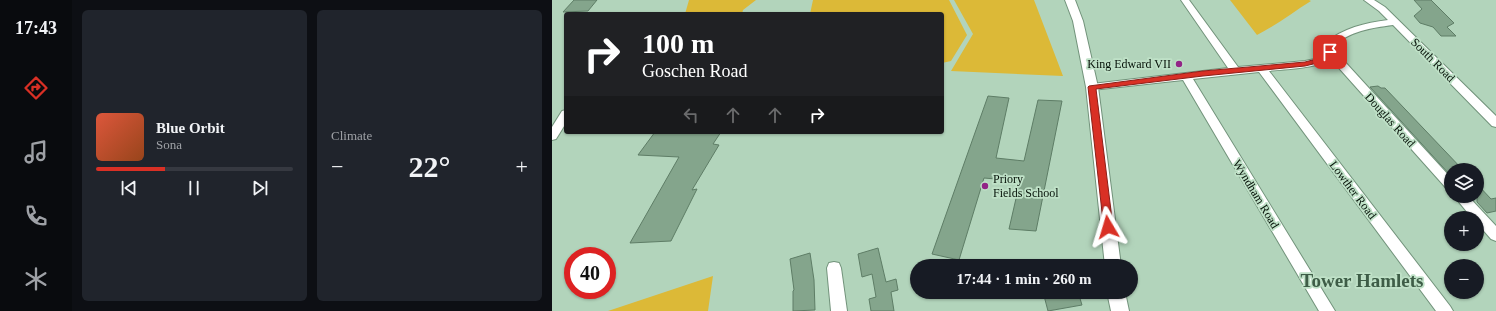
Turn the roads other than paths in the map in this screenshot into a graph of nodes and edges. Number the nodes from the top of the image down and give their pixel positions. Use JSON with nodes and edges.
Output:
{"nodes":[{"id":1,"x":1070,"y":0,"type":"edge"},
{"id":2,"x":1185,"y":0,"type":"edge"},
{"id":3,"x":1368,"y":0,"type":"edge"},
{"id":4,"x":1395,"y":22,"type":"junction"},
{"id":5,"x":1330,"y":52,"type":"junction"},
{"id":6,"x":1261,"y":68,"type":"junction"},
{"id":7,"x":1235,"y":71,"type":"junction"},
{"id":8,"x":1186,"y":76,"type":"junction"},
{"id":9,"x":1092,"y":87,"type":"junction"},
{"id":10,"x":564,"y":117,"type":"edge"},
{"id":11,"x":1496,"y":123,"type":"edge"},
{"id":12,"x":552,"y":136,"type":"edge"},
{"id":13,"x":1444,"y":178,"type":"edge"},
{"id":14,"x":1466,"y":203,"type":"edge"},
{"id":15,"x":1496,"y":235,"type":"edge"},
{"id":16,"x":1112,"y":259,"type":"edge"},
{"id":17,"x":834,"y":268,"type":"dead end"},
{"id":18,"x":1117,"y":299,"type":"edge"},
{"id":19,"x":839,"y":311,"type":"edge"},
{"id":20,"x":1120,"y":311,"type":"edge"},
{"id":21,"x":1327,"y":311,"type":"edge"},
{"id":22,"x":1445,"y":311,"type":"edge"}],
"edges":[{"from":1,"to":9,"type":"street"},
{"from":2,"to":7,"type":"street"},
{"from":3,"to":4,"type":"street","name":"South Road"},
{"from":4,"to":5,"type":"street"},
{"from":4,"to":11,"type":"street","name":"South Road"},
{"from":5,"to":6,"type":"street"},
{"from":5,"to":13,"type":"street","name":"Douglas Road"},
{"from":6,"to":7,"type":"street"},
{"from":6,"to":22,"type":"street","name":"Lowther Road"},
{"from":7,"to":8,"type":"street"},
{"from":8,"to":9,"type":"street"},
{"from":8,"to":21,"type":"street","name":"Wyndham Road"},
{"from":9,"to":16,"type":"street"},
{"from":10,"to":12,"type":"street"},
{"from":14,"to":15,"type":"street"},
{"from":17,"to":19,"type":"street"},
{"from":18,"to":20,"type":"street"}]}
